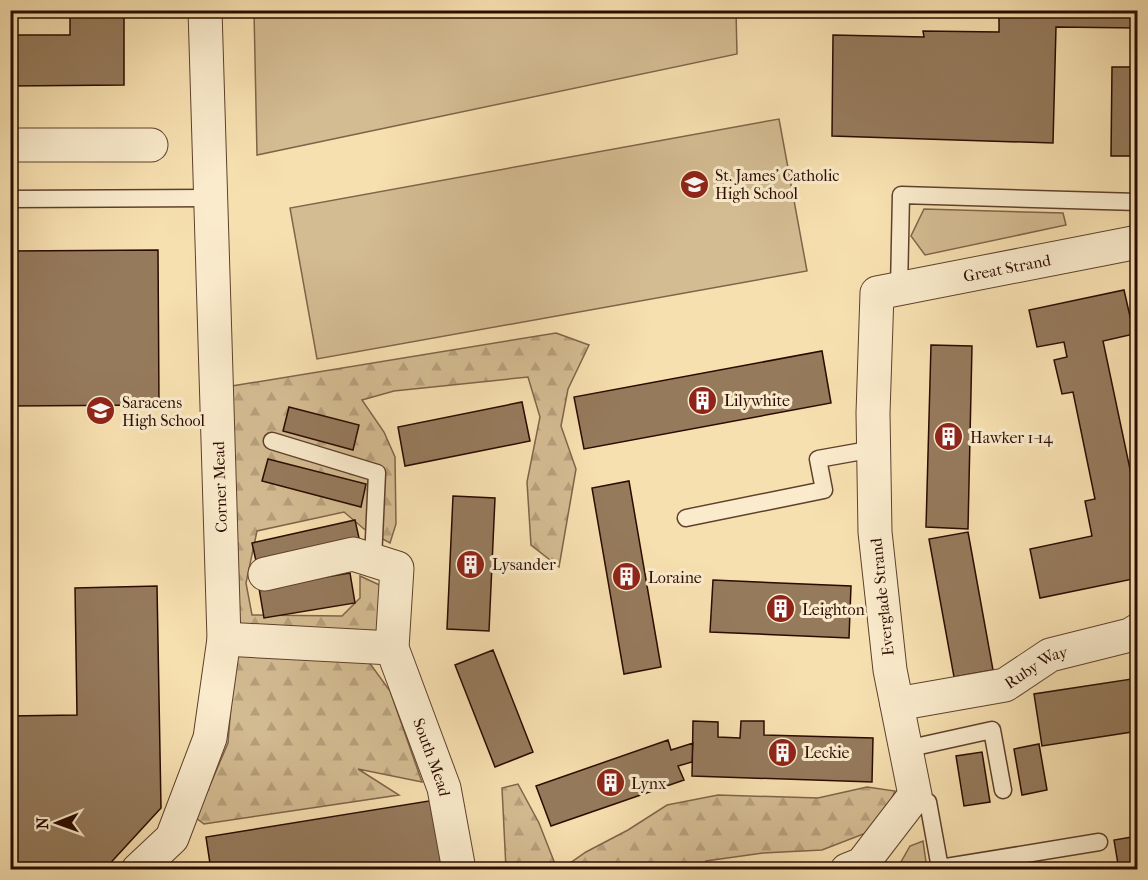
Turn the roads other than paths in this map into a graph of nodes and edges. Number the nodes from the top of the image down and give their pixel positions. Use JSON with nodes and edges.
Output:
{"nodes":[{"id":1,"x":205,"y":10,"type":"edge"},
{"id":2,"x":10,"y":145,"type":"edge"},
{"id":3,"x":151,"y":145,"type":"dead end"},
{"id":4,"x":211,"y":198,"type":"junction"},
{"id":5,"x":10,"y":199,"type":"edge"},
{"id":6,"x":1137,"y":202,"type":"edge"},
{"id":7,"x":1137,"y":242,"type":"edge"},
{"id":8,"x":888,"y":291,"type":"junction"},
{"id":9,"x":272,"y":441,"type":"dead end"},
{"id":10,"x":874,"y":449,"type":"junction"},
{"id":11,"x":686,"y":518,"type":"dead end"},
{"id":12,"x":373,"y":560,"type":"junction"},
{"id":13,"x":265,"y":574,"type":"dead end"},
{"id":14,"x":1135,"y":633,"type":"edge"},
{"id":15,"x":224,"y":639,"type":"junction"},
{"id":16,"x":392,"y":648,"type":"junction"},
{"id":17,"x":897,"y":704,"type":"junction"},
{"id":18,"x":906,"y":749,"type":"junction"},
{"id":19,"x":1004,"y":790,"type":"dead end"},
{"id":20,"x":915,"y":795,"type":"junction"},
{"id":21,"x":1099,"y":842,"type":"dead end"},
{"id":22,"x":138,"y":870,"type":"edge"},
{"id":23,"x":459,"y":870,"type":"edge"},
{"id":24,"x":847,"y":870,"type":"edge"}],
"edges":[{"from":1,"to":4,"type":"street","name":"Corner Mead"},
{"from":2,"to":3,"type":"street"},
{"from":4,"to":5,"type":"lane"},
{"from":4,"to":15,"type":"street","name":"Corner Mead"},
{"from":6,"to":8,"type":"lane"},
{"from":7,"to":8,"type":"street","name":"Great Strand"},
{"from":8,"to":10,"type":"street","name":"Everglade Strand"},
{"from":9,"to":12,"type":"lane"},
{"from":10,"to":11,"type":"lane"},
{"from":10,"to":17,"type":"street","name":"Everglade Strand"},
{"from":12,"to":13,"type":"street","name":"South Mead"},
{"from":12,"to":16,"type":"street","name":"South Mead"},
{"from":14,"to":17,"type":"street","name":"Ruby Way"},
{"from":15,"to":16,"type":"street"},
{"from":15,"to":22,"type":"street","name":"Corner Mead"},
{"from":16,"to":23,"type":"street","name":"South Mead"},
{"from":17,"to":18,"type":"street","name":"Everglade Strand"},
{"from":18,"to":19,"type":"lane"},
{"from":18,"to":20,"type":"street","name":"Everglade Strand"},
{"from":20,"to":21,"type":"lane"},
{"from":20,"to":24,"type":"street"}]}
